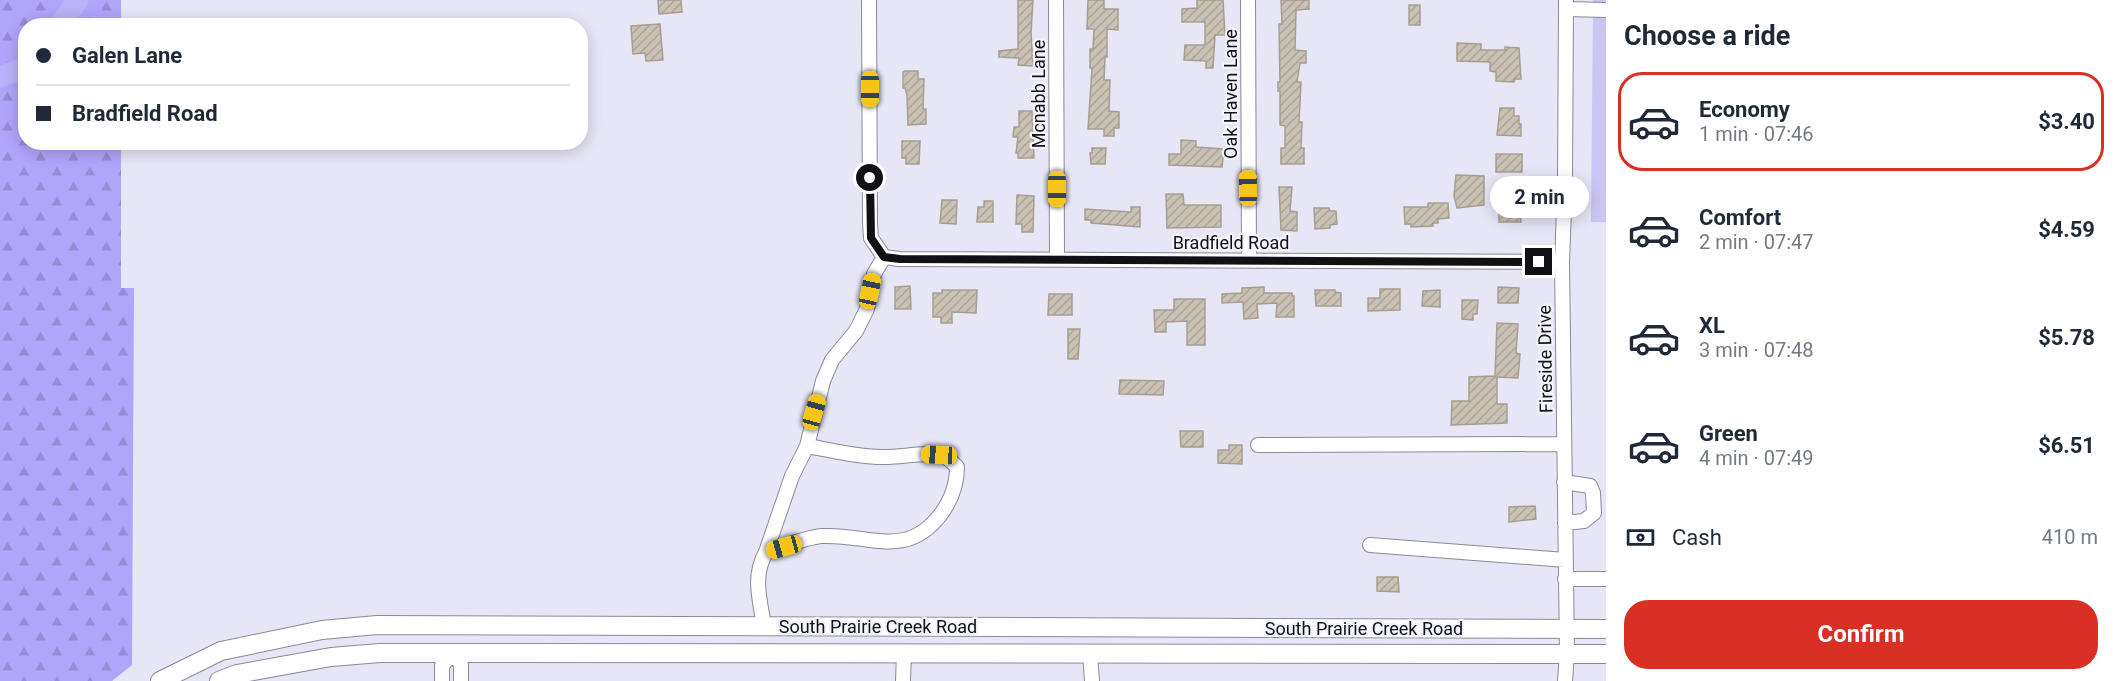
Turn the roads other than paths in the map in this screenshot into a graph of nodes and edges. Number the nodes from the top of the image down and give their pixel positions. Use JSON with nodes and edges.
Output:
{"nodes":[{"id":1,"x":869,"y":0,"type":"edge"},
{"id":2,"x":1056,"y":0,"type":"edge"},
{"id":3,"x":1248,"y":0,"type":"edge"},
{"id":4,"x":1566,"y":5,"type":"edge"},
{"id":5,"x":1606,"y":10,"type":"edge"},
{"id":6,"x":884,"y":257,"type":"junction"},
{"id":7,"x":1057,"y":259,"type":"junction"},
{"id":8,"x":1249,"y":259,"type":"junction"},
{"id":9,"x":1562,"y":262,"type":"junction"},
{"id":10,"x":1564,"y":444,"type":"junction"},
{"id":11,"x":1258,"y":445,"type":"dead end"},
{"id":12,"x":807,"y":446,"type":"junction"},
{"id":13,"x":1564,"y":482,"type":"junction"},
{"id":14,"x":1600,"y":503,"type":"edge"},
{"id":15,"x":1564,"y":523,"type":"junction"},
{"id":16,"x":1370,"y":545,"type":"dead end"},
{"id":17,"x":766,"y":552,"type":"junction"},
{"id":18,"x":1565,"y":560,"type":"junction"},
{"id":19,"x":1565,"y":579,"type":"junction"},
{"id":20,"x":1606,"y":579,"type":"edge"},
{"id":21,"x":454,"y":625,"type":"junction"},
{"id":22,"x":764,"y":626,"type":"junction"},
{"id":23,"x":1566,"y":628,"type":"junction"},
{"id":24,"x":1606,"y":629,"type":"edge"},
{"id":25,"x":454,"y":653,"type":"junction"},
{"id":26,"x":904,"y":653,"type":"junction"},
{"id":27,"x":1090,"y":653,"type":"junction"},
{"id":28,"x":1566,"y":653,"type":"junction"},
{"id":29,"x":1606,"y":654,"type":"edge"},
{"id":30,"x":160,"y":681,"type":"edge"},
{"id":31,"x":219,"y":681,"type":"edge"},
{"id":32,"x":442,"y":681,"type":"edge"},
{"id":33,"x":461,"y":681,"type":"edge"},
{"id":34,"x":903,"y":681,"type":"edge"},
{"id":35,"x":1092,"y":681,"type":"edge"},
{"id":36,"x":1565,"y":681,"type":"edge"}],
"edges":[{"from":1,"to":6,"type":"street"},
{"from":2,"to":7,"type":"street","name":"Mcnabb Lane"},
{"from":3,"to":8,"type":"street","name":"Oak Haven Lane"},
{"from":4,"to":5,"type":"street"},
{"from":4,"to":9,"type":"street","name":"Fireside Drive"},
{"from":6,"to":7,"type":"street","name":"Bradfield Road"},
{"from":6,"to":12,"type":"street"},
{"from":7,"to":8,"type":"street","name":"Bradfield Road"},
{"from":8,"to":9,"type":"street","name":"Bradfield Road"},
{"from":9,"to":10,"type":"street","name":"Fireside Drive"},
{"from":10,"to":11,"type":"street"},
{"from":10,"to":13,"type":"street","name":"Fireside Drive"},
{"from":12,"to":17,"type":"street"},
{"from":12,"to":17,"type":"street"},
{"from":13,"to":14,"type":"street"},
{"from":13,"to":15,"type":"street","name":"Fireside Drive"},
{"from":14,"to":15,"type":"street"},
{"from":15,"to":18,"type":"street","name":"Fireside Drive"},
{"from":16,"to":18,"type":"street"},
{"from":17,"to":22,"type":"street"},
{"from":18,"to":19,"type":"street","name":"Fireside Drive"},
{"from":19,"to":20,"type":"street"},
{"from":19,"to":23,"type":"street","name":"Fireside Drive"},
{"from":21,"to":22,"type":"main road","name":"South Prairie Creek Road"},
{"from":21,"to":25,"type":"main road"},
{"from":21,"to":30,"type":"main road","name":"South Prairie Creek Road"},
{"from":22,"to":23,"type":"main road","name":"South Prairie Creek Road"},
{"from":23,"to":24,"type":"main road","name":"South Prairie Creek Road"},
{"from":23,"to":28,"type":"street","name":"Fireside Drive"},
{"from":25,"to":26,"type":"main road","name":"South Prairie Creek Road"},
{"from":25,"to":31,"type":"main road","name":"South Prairie Creek Road"},
{"from":25,"to":32,"type":"street"},
{"from":25,"to":33,"type":"street"},
{"from":26,"to":27,"type":"main road","name":"South Prairie Creek Road"},
{"from":26,"to":34,"type":"street"},
{"from":27,"to":28,"type":"main road","name":"South Prairie Creek Road"},
{"from":27,"to":35,"type":"street"},
{"from":28,"to":29,"type":"main road","name":"South Prairie Creek Road"},
{"from":28,"to":36,"type":"street","name":"Fireside Drive"}]}
